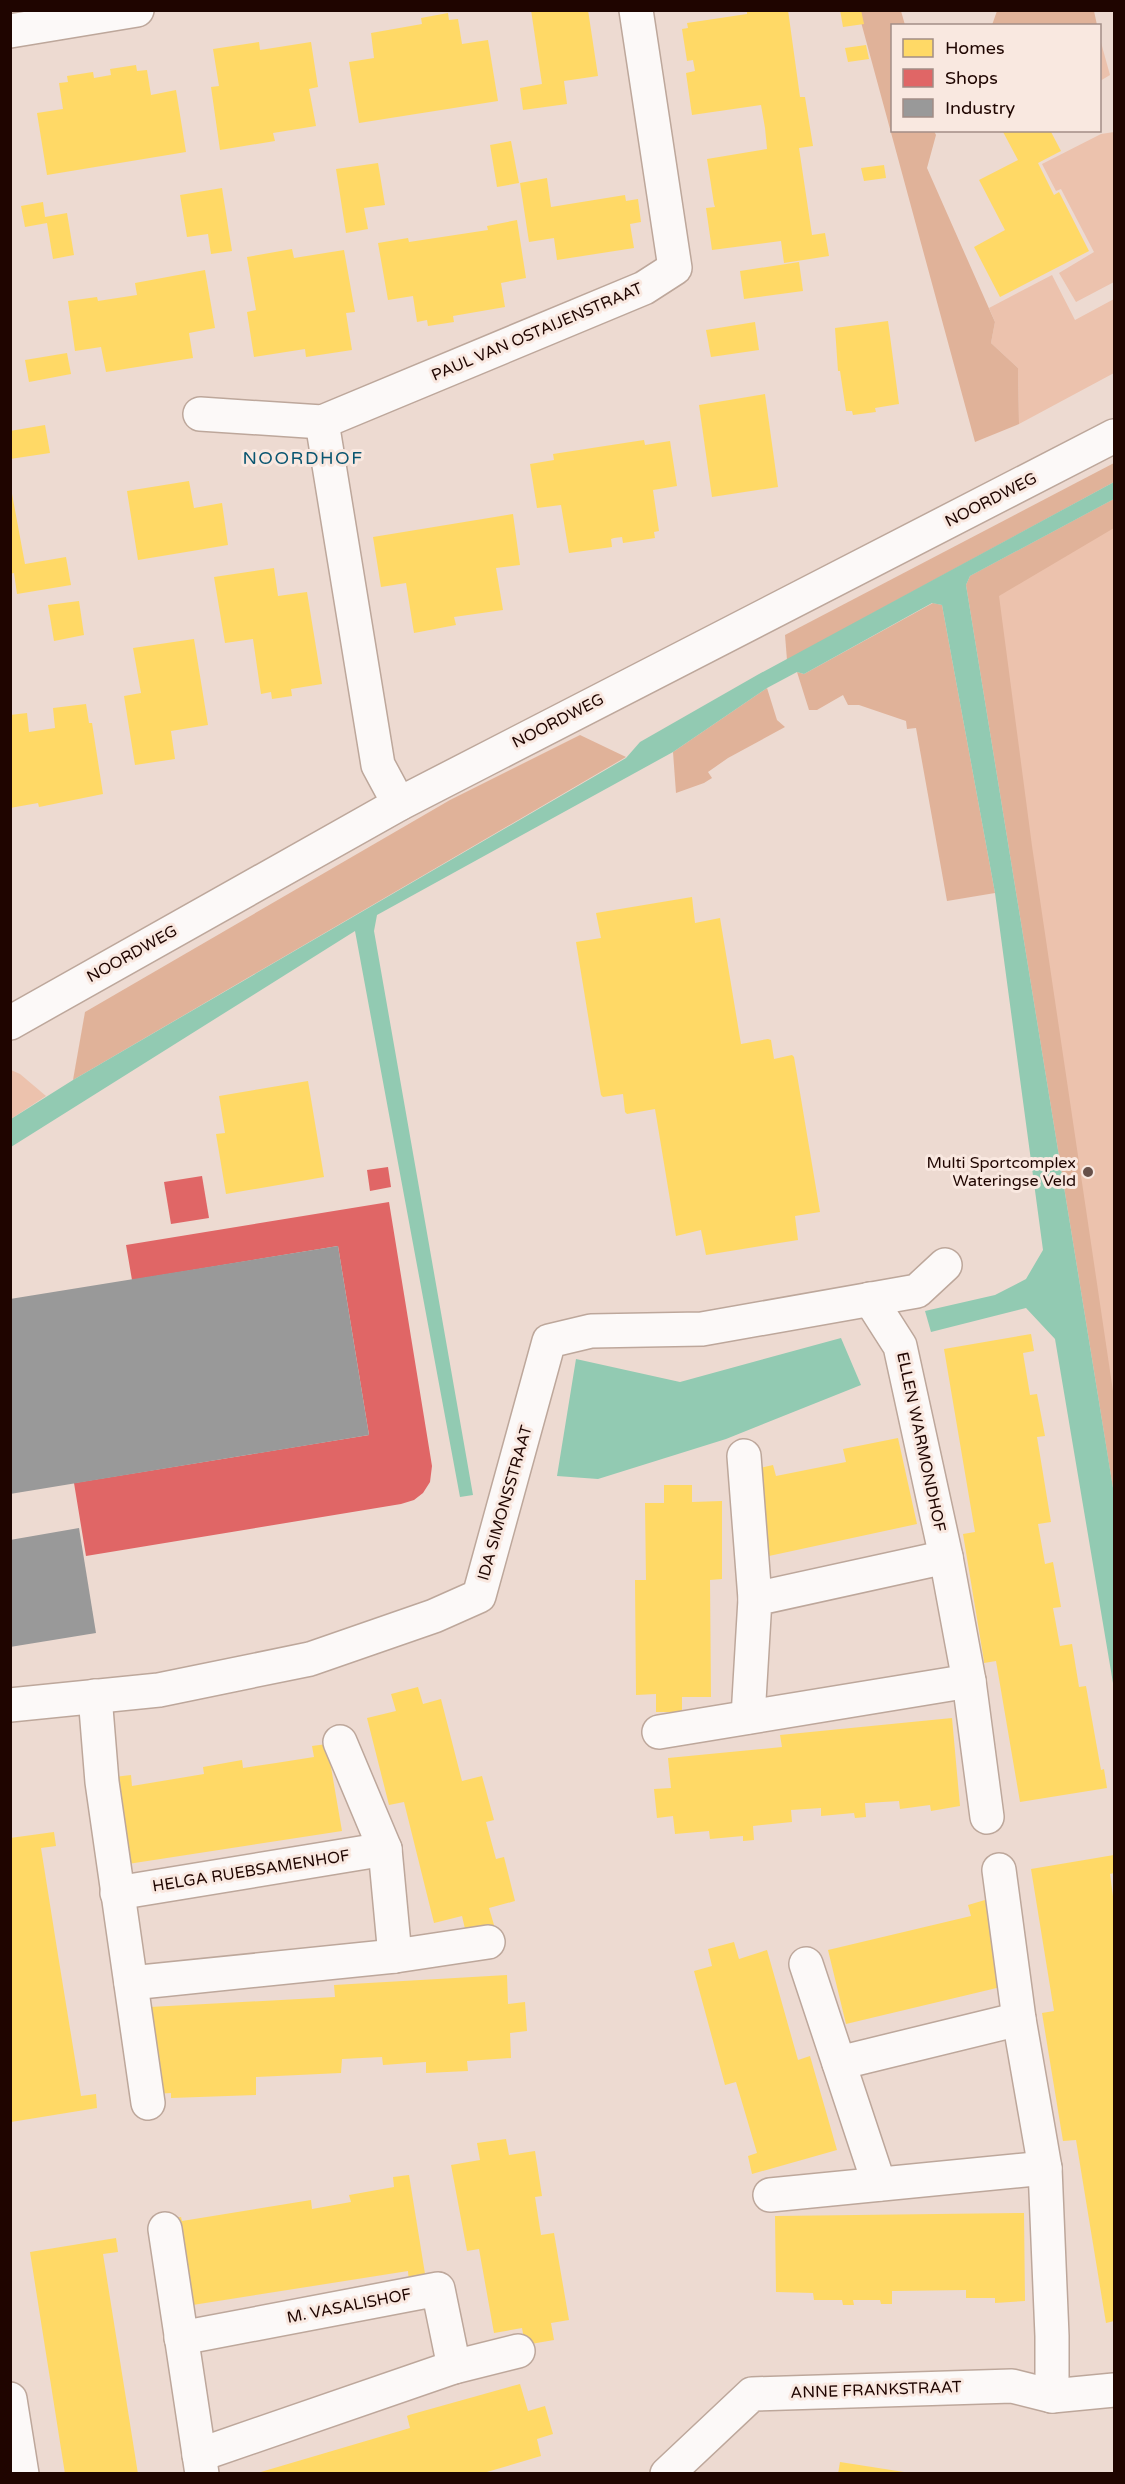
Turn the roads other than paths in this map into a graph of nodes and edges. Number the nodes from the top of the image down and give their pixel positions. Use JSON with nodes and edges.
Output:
{"nodes":[{"id":1,"x":137,"y":10,"type":"edge"},
{"id":2,"x":636,"y":10,"type":"edge"},
{"id":3,"x":10,"y":31,"type":"edge"},
{"id":4,"x":200,"y":414,"type":"dead end"},
{"id":5,"x":322,"y":422,"type":"junction"},
{"id":6,"x":1114,"y":436,"type":"edge"},
{"id":7,"x":399,"y":804,"type":"junction"},
{"id":8,"x":10,"y":1023,"type":"edge"},
{"id":9,"x":945,"y":1265,"type":"dead end"},
{"id":10,"x":870,"y":1299,"type":"junction"},
{"id":11,"x":744,"y":1456,"type":"dead end"},
{"id":12,"x":946,"y":1557,"type":"junction"},
{"id":13,"x":755,"y":1599,"type":"junction"},
{"id":14,"x":969,"y":1681,"type":"junction"},
{"id":15,"x":95,"y":1696,"type":"junction"},
{"id":16,"x":10,"y":1705,"type":"edge"},
{"id":17,"x":748,"y":1717,"type":"junction"},
{"id":18,"x":660,"y":1732,"type":"dead end"},
{"id":19,"x":340,"y":1742,"type":"dead end"},
{"id":20,"x":987,"y":1817,"type":"dead end"},
{"id":21,"x":385,"y":1848,"type":"junction"},
{"id":22,"x":999,"y":1870,"type":"dead end"},
{"id":23,"x":117,"y":1893,"type":"junction"},
{"id":24,"x":488,"y":1942,"type":"dead end"},
{"id":25,"x":395,"y":1956,"type":"junction"},
{"id":26,"x":806,"y":1964,"type":"dead end"},
{"id":27,"x":131,"y":1983,"type":"junction"},
{"id":28,"x":1019,"y":2019,"type":"junction"},
{"id":29,"x":839,"y":2063,"type":"junction"},
{"id":30,"x":148,"y":2103,"type":"dead end"},
{"id":31,"x":1045,"y":2168,"type":"junction"},
{"id":32,"x":879,"y":2184,"type":"junction"},
{"id":33,"x":770,"y":2195,"type":"dead end"},
{"id":34,"x":165,"y":2229,"type":"dead end"},
{"id":35,"x":181,"y":2338,"type":"junction"},
{"id":36,"x":518,"y":2350,"type":"dead end"},
{"id":37,"x":454,"y":2367,"type":"junction"},
{"id":38,"x":1114,"y":2390,"type":"edge"},
{"id":39,"x":1052,"y":2396,"type":"junction"},
{"id":40,"x":10,"y":2399,"type":"edge"},
{"id":41,"x":201,"y":2464,"type":"edge"},
{"id":42,"x":22,"y":2474,"type":"edge"},
{"id":43,"x":667,"y":2474,"type":"edge"}],
"edges":[{"from":1,"to":3,"type":"street"},
{"from":2,"to":5,"type":"street","name":"PAUL VAN OSTAIJENSTRAAT"},
{"from":4,"to":5,"type":"street","name":"PAUL VAN OSTAIJENSTRAAT"},
{"from":5,"to":7,"type":"street"},
{"from":6,"to":7,"type":"street","name":"NOORDWEG"},
{"from":7,"to":8,"type":"street","name":"NOORDWEG"},
{"from":9,"to":10,"type":"street","name":"IDA SIMONSSTRAAT"},
{"from":10,"to":12,"type":"street","name":"ELLEN WARMONDHOF"},
{"from":10,"to":15,"type":"street","name":"IDA SIMONSSTRAAT"},
{"from":11,"to":13,"type":"street"},
{"from":12,"to":13,"type":"street"},
{"from":12,"to":14,"type":"street","name":"ELLEN WARMONDHOF"},
{"from":13,"to":17,"type":"street"},
{"from":14,"to":17,"type":"street"},
{"from":14,"to":20,"type":"street","name":"ELLEN WARMONDHOF"},
{"from":15,"to":16,"type":"street","name":"IDA SIMONSSTRAAT"},
{"from":15,"to":23,"type":"street"},
{"from":17,"to":18,"type":"street"},
{"from":19,"to":21,"type":"street"},
{"from":21,"to":23,"type":"street","name":"HELGA RUEBSAMENHOF"},
{"from":21,"to":25,"type":"street"},
{"from":22,"to":28,"type":"street"},
{"from":23,"to":27,"type":"street"},
{"from":24,"to":25,"type":"street"},
{"from":25,"to":27,"type":"street"},
{"from":26,"to":29,"type":"street"},
{"from":27,"to":30,"type":"street"},
{"from":28,"to":29,"type":"street"},
{"from":28,"to":31,"type":"street"},
{"from":29,"to":32,"type":"street"},
{"from":31,"to":32,"type":"street"},
{"from":31,"to":39,"type":"street"},
{"from":32,"to":33,"type":"street"},
{"from":34,"to":35,"type":"street"},
{"from":35,"to":37,"type":"street","name":"M. VASALISHOF"},
{"from":35,"to":41,"type":"street"},
{"from":36,"to":37,"type":"street"},
{"from":37,"to":41,"type":"street"},
{"from":38,"to":39,"type":"street","name":"ANNE FRANKSTRAAT"},
{"from":39,"to":43,"type":"street","name":"ANNE FRANKSTRAAT"},
{"from":40,"to":42,"type":"street"}]}
